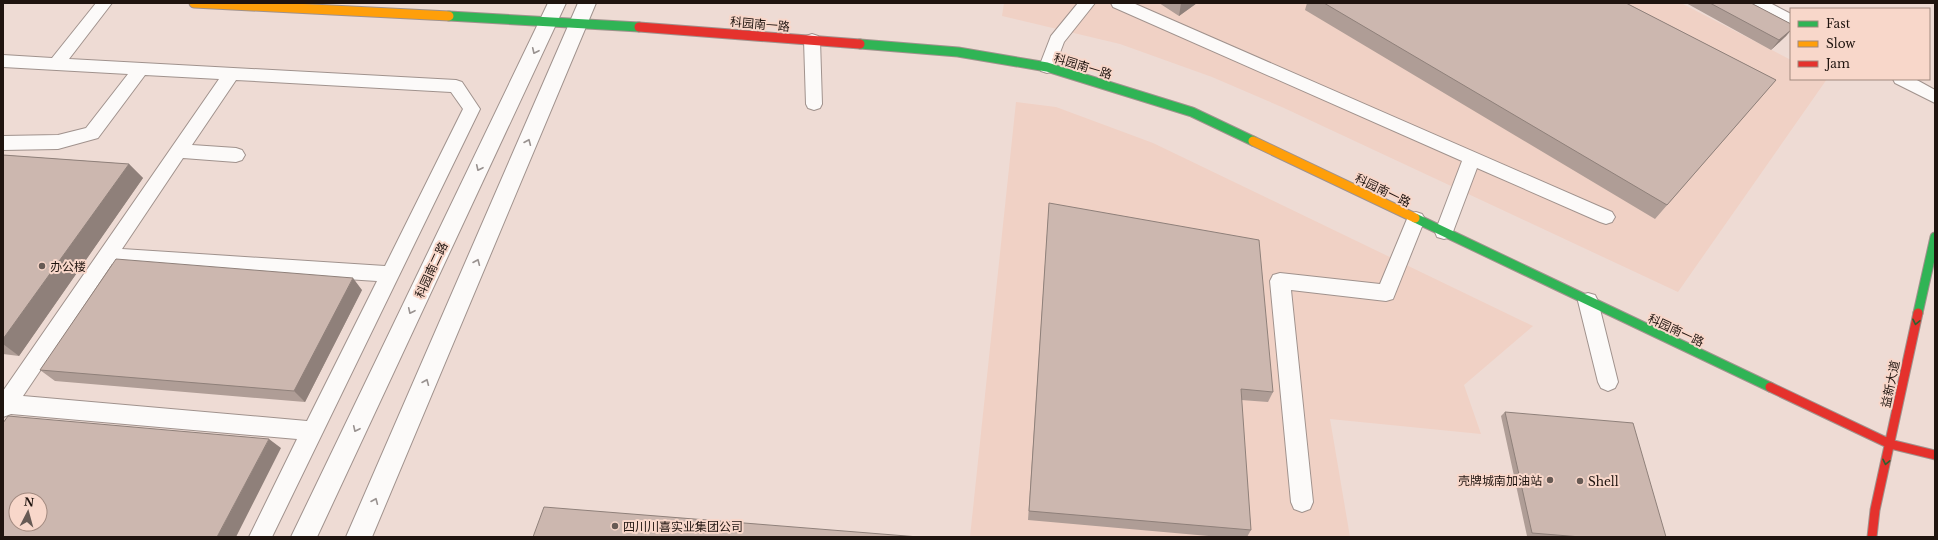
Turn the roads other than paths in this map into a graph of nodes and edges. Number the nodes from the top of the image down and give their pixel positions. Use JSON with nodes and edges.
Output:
{"nodes":[{"id":1,"x":104,"y":3,"type":"edge"},
{"id":2,"x":194,"y":3,"type":"edge"},
{"id":3,"x":1088,"y":3,"type":"edge"},
{"id":4,"x":1119,"y":3,"type":"edge"},
{"id":5,"x":1757,"y":3,"type":"edge"},
{"id":6,"x":257,"y":5,"type":"edge"},
{"id":7,"x":553,"y":12,"type":"edge"},
{"id":8,"x":583,"y":12,"type":"edge"},
{"id":9,"x":1790,"y":20,"type":"edge"},
{"id":10,"x":812,"y":40,"type":"junction"},
{"id":11,"x":3,"y":61,"type":"edge"},
{"id":12,"x":56,"y":64,"type":"junction"},
{"id":13,"x":1047,"y":67,"type":"junction"},
{"id":14,"x":141,"y":68,"type":"junction"},
{"id":15,"x":231,"y":74,"type":"junction"},
{"id":16,"x":1903,"y":80,"type":"edge"},
{"id":17,"x":1935,"y":97,"type":"edge"},
{"id":18,"x":814,"y":104,"type":"dead end"},
{"id":19,"x":3,"y":143,"type":"edge"},
{"id":20,"x":178,"y":151,"type":"junction"},
{"id":21,"x":236,"y":155,"type":"dead end"},
{"id":22,"x":1472,"y":158,"type":"junction"},
{"id":23,"x":1606,"y":218,"type":"dead end"},
{"id":24,"x":1416,"y":219,"type":"junction"},
{"id":25,"x":1444,"y":232,"type":"junction"},
{"id":26,"x":1935,"y":237,"type":"edge"},
{"id":27,"x":107,"y":256,"type":"junction"},
{"id":28,"x":390,"y":274,"type":"junction"},
{"id":29,"x":1588,"y":301,"type":"junction"},
{"id":30,"x":1608,"y":382,"type":"dead end"},
{"id":31,"x":4,"y":406,"type":"edge"},
{"id":32,"x":312,"y":431,"type":"junction"},
{"id":33,"x":1890,"y":444,"type":"junction"},
{"id":34,"x":1935,"y":455,"type":"edge"},
{"id":35,"x":1302,"y":502,"type":"dead end"},
{"id":36,"x":1875,"y":510,"type":"junction"},
{"id":37,"x":260,"y":537,"type":"edge"},
{"id":38,"x":304,"y":537,"type":"edge"},
{"id":39,"x":360,"y":537,"type":"edge"},
{"id":40,"x":1872,"y":537,"type":"edge"},
{"id":41,"x":1879,"y":537,"type":"edge"}],
"edges":[{"from":1,"to":12,"type":"lane"},
{"from":2,"to":6,"type":"street","name":"科园南一路"},
{"from":3,"to":13,"type":"lane"},
{"from":4,"to":22,"type":"lane"},
{"from":5,"to":9,"type":"lane"},
{"from":6,"to":7,"type":"street","name":"科园南一路"},
{"from":7,"to":8,"type":"street","name":"科园南一路"},
{"from":7,"to":38,"type":"street","name":"科园南二路","one_way":true},
{"from":8,"to":10,"type":"street","name":"科园南一路"},
{"from":39,"to":8,"type":"street","one_way":true},
{"from":10,"to":13,"type":"street","name":"科园南一路"},
{"from":10,"to":18,"type":"lane"},
{"from":11,"to":12,"type":"lane"},
{"from":12,"to":14,"type":"lane"},
{"from":13,"to":24,"type":"street","name":"科园南一路"},
{"from":14,"to":15,"type":"lane"},
{"from":14,"to":19,"type":"lane"},
{"from":15,"to":20,"type":"lane"},
{"from":15,"to":28,"type":"lane"},
{"from":16,"to":17,"type":"lane"},
{"from":20,"to":21,"type":"lane"},
{"from":20,"to":27,"type":"lane"},
{"from":22,"to":23,"type":"lane"},
{"from":22,"to":25,"type":"lane"},
{"from":24,"to":25,"type":"street","name":"科园南一路"},
{"from":24,"to":35,"type":"lane"},
{"from":25,"to":29,"type":"street","name":"科园南一路"},
{"from":26,"to":33,"type":"street","name":"益新大道","one_way":true},
{"from":27,"to":28,"type":"lane"},
{"from":27,"to":31,"type":"lane"},
{"from":28,"to":32,"type":"lane"},
{"from":29,"to":30,"type":"lane"},
{"from":29,"to":33,"type":"street","name":"科园南一路"},
{"from":31,"to":32,"type":"lane"},
{"from":32,"to":37,"type":"lane"},
{"from":33,"to":34,"type":"street","name":"科园南一路"},
{"from":33,"to":36,"type":"street","name":"益新大道","one_way":true},
{"from":36,"to":40,"type":"street","name":"益新大道"},
{"from":36,"to":41,"type":"street"}]}
